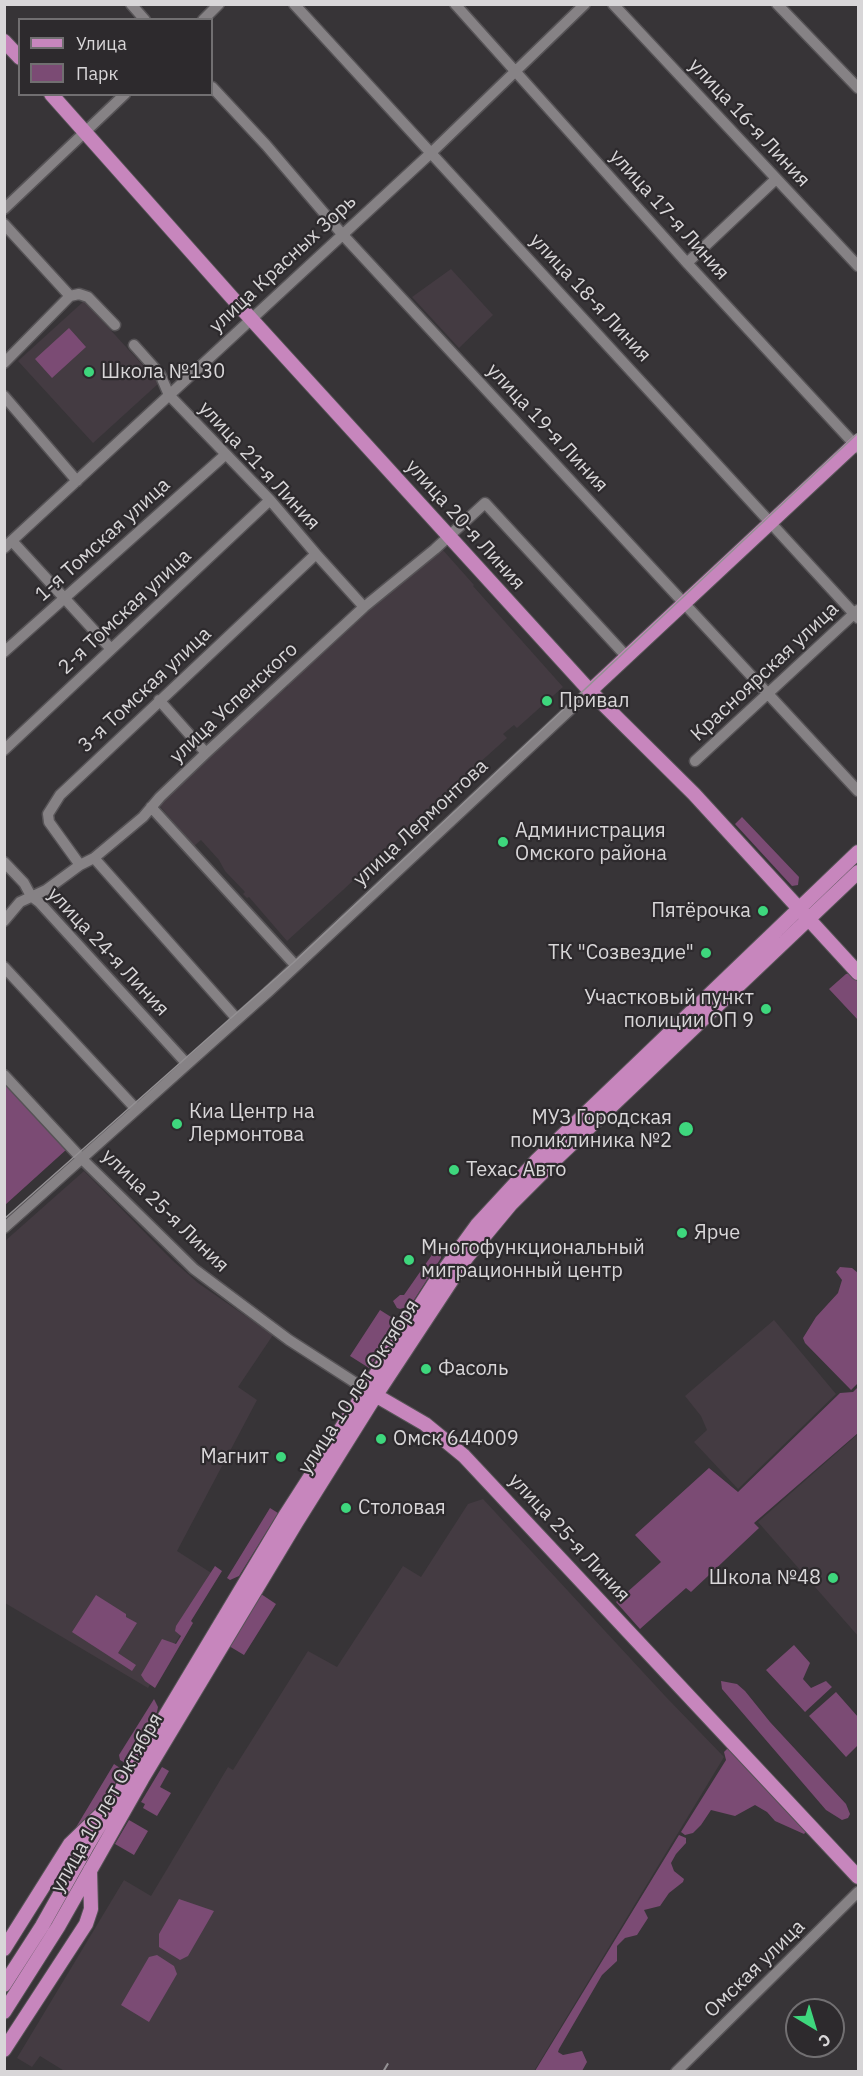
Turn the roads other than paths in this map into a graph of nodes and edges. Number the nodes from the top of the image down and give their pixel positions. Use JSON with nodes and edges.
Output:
{"nodes":[{"id":1,"x":131,"y":4,"type":"edge"},
{"id":2,"x":219,"y":4,"type":"edge"},
{"id":3,"x":294,"y":4,"type":"edge"},
{"id":4,"x":454,"y":4,"type":"edge"},
{"id":5,"x":585,"y":4,"type":"edge"},
{"id":6,"x":613,"y":4,"type":"edge"},
{"id":7,"x":777,"y":4,"type":"edge"},
{"id":8,"x":143,"y":18,"type":"edge"},
{"id":9,"x":206,"y":18,"type":"edge"},
{"id":10,"x":4,"y":41,"type":"edge"},
{"id":11,"x":18,"y":56,"type":"edge"},
{"id":12,"x":515,"y":71,"type":"junction"},
{"id":13,"x":213,"y":88,"type":"edge"},
{"id":14,"x":858,"y":88,"type":"edge"},
{"id":15,"x":53,"y":96,"type":"edge"},
{"id":16,"x":123,"y":96,"type":"edge"},
{"id":17,"x":84,"y":133,"type":"junction"},
{"id":18,"x":432,"y":152,"type":"junction"},
{"id":19,"x":776,"y":179,"type":"junction"},
{"id":20,"x":4,"y":209,"type":"edge"},
{"id":21,"x":4,"y":224,"type":"edge"},
{"id":22,"x":342,"y":234,"type":"junction"},
{"id":23,"x":687,"y":263,"type":"junction"},
{"id":24,"x":858,"y":266,"type":"edge"},
{"id":25,"x":70,"y":296,"type":"junction"},
{"id":26,"x":251,"y":319,"type":"junction"},
{"id":27,"x":115,"y":325,"type":"dead end"},
{"id":28,"x":134,"y":345,"type":"dead end"},
{"id":29,"x":4,"y":363,"type":"edge"},
{"id":30,"x":169,"y":395,"type":"junction"},
{"id":31,"x":4,"y":396,"type":"edge"},
{"id":32,"x":857,"y":444,"type":"edge"},
{"id":33,"x":225,"y":455,"type":"junction"},
{"id":34,"x":77,"y":481,"type":"junction"},
{"id":35,"x":270,"y":500,"type":"junction"},
{"id":36,"x":771,"y":522,"type":"junction"},
{"id":37,"x":448,"y":536,"type":"junction"},
{"id":38,"x":8,"y":545,"type":"edge"},
{"id":39,"x":316,"y":554,"type":"junction"},
{"id":40,"x":64,"y":597,"type":"junction"},
{"id":41,"x":685,"y":602,"type":"junction"},
{"id":42,"x":364,"y":607,"type":"junction"},
{"id":43,"x":857,"y":614,"type":"edge"},
{"id":44,"x":111,"y":649,"type":"junction"},
{"id":45,"x":4,"y":652,"type":"edge"},
{"id":46,"x":627,"y":657,"type":"junction"},
{"id":47,"x":590,"y":691,"type":"junction"},
{"id":48,"x":768,"y":693,"type":"junction"},
{"id":49,"x":159,"y":700,"type":"junction"},
{"id":50,"x":4,"y":750,"type":"edge"},
{"id":51,"x":206,"y":753,"type":"junction"},
{"id":52,"x":695,"y":761,"type":"dead end"},
{"id":53,"x":858,"y":791,"type":"edge"},
{"id":54,"x":151,"y":807,"type":"junction"},
{"id":55,"x":858,"y":852,"type":"edge"},
{"id":56,"x":94,"y":858,"type":"junction"},
{"id":57,"x":4,"y":862,"type":"edge"},
{"id":58,"x":80,"y":865,"type":"junction"},
{"id":59,"x":858,"y":872,"type":"edge"},
{"id":60,"x":31,"y":896,"type":"junction"},
{"id":61,"x":798,"y":908,"type":"junction"},
{"id":62,"x":808,"y":918,"type":"junction"},
{"id":63,"x":4,"y":921,"type":"edge"},
{"id":64,"x":296,"y":966,"type":"junction"},
{"id":65,"x":4,"y":967,"type":"edge"},
{"id":66,"x":858,"y":973,"type":"edge"},
{"id":67,"x":237,"y":1020,"type":"junction"},
{"id":68,"x":187,"y":1064,"type":"junction"},
{"id":69,"x":4,"y":1075,"type":"edge"},
{"id":70,"x":136,"y":1109,"type":"junction"},
{"id":71,"x":81,"y":1158,"type":"junction"},
{"id":72,"x":4,"y":1228,"type":"edge"},
{"id":73,"x":371,"y":1392,"type":"junction"},
{"id":74,"x":112,"y":1804,"type":"junction"},
{"id":75,"x":70,"y":1844,"type":"junction"},
{"id":76,"x":86,"y":1848,"type":"junction"},
{"id":77,"x":90,"y":1868,"type":"junction"},
{"id":78,"x":858,"y":1876,"type":"edge"},
{"id":79,"x":858,"y":1892,"type":"edge"},
{"id":80,"x":4,"y":1949,"type":"edge"},
{"id":81,"x":4,"y":1985,"type":"edge"},
{"id":82,"x":4,"y":2012,"type":"edge"},
{"id":83,"x":4,"y":2050,"type":"edge"},
{"id":84,"x":676,"y":2072,"type":"edge"}],
"edges":[{"from":1,"to":8,"type":"street"},
{"from":2,"to":9,"type":"street"},
{"from":3,"to":18,"type":"street","name":"улица 18-я Линия"},
{"from":4,"to":12,"type":"street","name":"улица 17-я Линия"},
{"from":5,"to":12,"type":"street","name":"улица Красных Зорь"},
{"from":6,"to":19,"type":"street","name":"улица 16-я Линия"},
{"from":7,"to":14,"type":"street"},
{"from":10,"to":11,"type":"main road"},
{"from":12,"to":18,"type":"street","name":"улица Красных Зорь"},
{"from":12,"to":23,"type":"street","name":"улица 17-я Линия"},
{"from":13,"to":22,"type":"street","name":"улица 19-я Линия"},
{"from":15,"to":17,"type":"main road","name":"улица 20-я Линия"},
{"from":16,"to":17,"type":"street"},
{"from":17,"to":20,"type":"street"},
{"from":17,"to":26,"type":"main road","name":"улица 20-я Линия"},
{"from":18,"to":22,"type":"street","name":"улица Красных Зорь"},
{"from":18,"to":36,"type":"street","name":"улица 18-я Линия"},
{"from":19,"to":23,"type":"street"},
{"from":19,"to":24,"type":"street","name":"улица 16-я Линия"},
{"from":21,"to":25,"type":"street"},
{"from":22,"to":26,"type":"street","name":"улица Красных Зорь"},
{"from":22,"to":41,"type":"street","name":"улица 19-я Линия"},
{"from":23,"to":32,"type":"street","name":"улица 17-я Линия"},
{"from":25,"to":27,"type":"street"},
{"from":25,"to":29,"type":"street"},
{"from":26,"to":30,"type":"street","name":"улица Красных Зорь"},
{"from":26,"to":37,"type":"main road","name":"улица 20-я Линия"},
{"from":28,"to":30,"type":"street","name":"улица 21-я Линия"},
{"from":30,"to":33,"type":"street","name":"улица 21-я Линия"},
{"from":30,"to":34,"type":"street","name":"улица Красных Зорь"},
{"from":31,"to":34,"type":"street"},
{"from":32,"to":36,"type":"main road","name":"улица Лермонтова"},
{"from":33,"to":35,"type":"street","name":"улица 21-я Линия"},
{"from":33,"to":40,"type":"street","name":"1-я Томская улица"},
{"from":34,"to":38,"type":"street","name":"улица Красных Зорь"},
{"from":35,"to":39,"type":"street","name":"улица 21-я Линия"},
{"from":35,"to":44,"type":"street","name":"2-я Томская улица"},
{"from":36,"to":41,"type":"main road","name":"улица Лермонтова"},
{"from":36,"to":43,"type":"street","name":"улица 18-я Линия"},
{"from":37,"to":42,"type":"street","name":"улица Успенского"},
{"from":37,"to":46,"type":"street","name":"улица Успенского"},
{"from":37,"to":47,"type":"main road","name":"улица 20-я Линия"},
{"from":38,"to":40,"type":"street"},
{"from":39,"to":42,"type":"street","name":"улица 21-я Линия"},
{"from":39,"to":49,"type":"street","name":"3-я Томская улица"},
{"from":40,"to":44,"type":"street"},
{"from":40,"to":45,"type":"street","name":"1-я Томская улица"},
{"from":41,"to":46,"type":"main road","name":"улица Лермонтова"},
{"from":41,"to":48,"type":"street","name":"улица 19-я Линия"},
{"from":42,"to":51,"type":"street","name":"улица Успенского"},
{"from":43,"to":48,"type":"street","name":"Красноярская улица"},
{"from":44,"to":50,"type":"street","name":"2-я Томская улица"},
{"from":46,"to":47,"type":"main road","name":"улица Лермонтова"},
{"from":47,"to":61,"type":"main road","name":"улица 20-я Линия"},
{"from":47,"to":64,"type":"street","name":"улица Лермонтова"},
{"from":48,"to":52,"type":"street","name":"Красноярская улица"},
{"from":48,"to":53,"type":"street","name":"улица 19-я Линия"},
{"from":49,"to":51,"type":"street"},
{"from":49,"to":58,"type":"street","name":"3-я Томская улица"},
{"from":51,"to":54,"type":"street","name":"улица Успенского"},
{"from":54,"to":56,"type":"street","name":"улица Успенского"},
{"from":54,"to":64,"type":"street"},
{"from":55,"to":61,"type":"main road","name":"улица 10 лет Октября"},
{"from":56,"to":58,"type":"street","name":"улица Успенского"},
{"from":56,"to":67,"type":"street"},
{"from":57,"to":60,"type":"street","name":"улица 24-я Линия"},
{"from":58,"to":60,"type":"street","name":"улица Успенского"},
{"from":59,"to":62,"type":"main road","name":"улица 10 лет Октября"},
{"from":60,"to":63,"type":"street","name":"улица Успенского"},
{"from":60,"to":68,"type":"street","name":"улица 24-я Линия"},
{"from":61,"to":62,"type":"main road","name":"улица 20-я Линия"},
{"from":61,"to":73,"type":"main road","name":"улица 10 лет Октября"},
{"from":62,"to":66,"type":"main road","name":"улица 20-я Линия"},
{"from":62,"to":73,"type":"main road","name":"улица 10 лет Октября"},
{"from":64,"to":67,"type":"street","name":"улица Лермонтова"},
{"from":65,"to":70,"type":"street"},
{"from":67,"to":68,"type":"street","name":"улица Лермонтова"},
{"from":68,"to":70,"type":"street","name":"улица Лермонтова"},
{"from":69,"to":71,"type":"street","name":"улица 25-я Линия"},
{"from":70,"to":71,"type":"street","name":"улица Лермонтова"},
{"from":71,"to":72,"type":"street","name":"улица Лермонтова"},
{"from":71,"to":73,"type":"street","name":"улица 25-я Линия"},
{"from":73,"to":74,"type":"main road","name":"улица 10 лет Октября"},
{"from":73,"to":77,"type":"main road","name":"улица 10 лет Октября"},
{"from":73,"to":78,"type":"main road","name":"улица 25-я Линия"},
{"from":74,"to":75,"type":"main road"},
{"from":74,"to":76,"type":"main road","name":"улица 10 лет Октября"},
{"from":75,"to":76,"type":"main road"},
{"from":75,"to":80,"type":"main road"},
{"from":76,"to":81,"type":"main road","name":"улица 10 лет Октября"},
{"from":77,"to":82,"type":"main road","name":"улица 10 лет Октября"},
{"from":77,"to":83,"type":"main road"},
{"from":79,"to":84,"type":"street","name":"Омская улица"}]}
